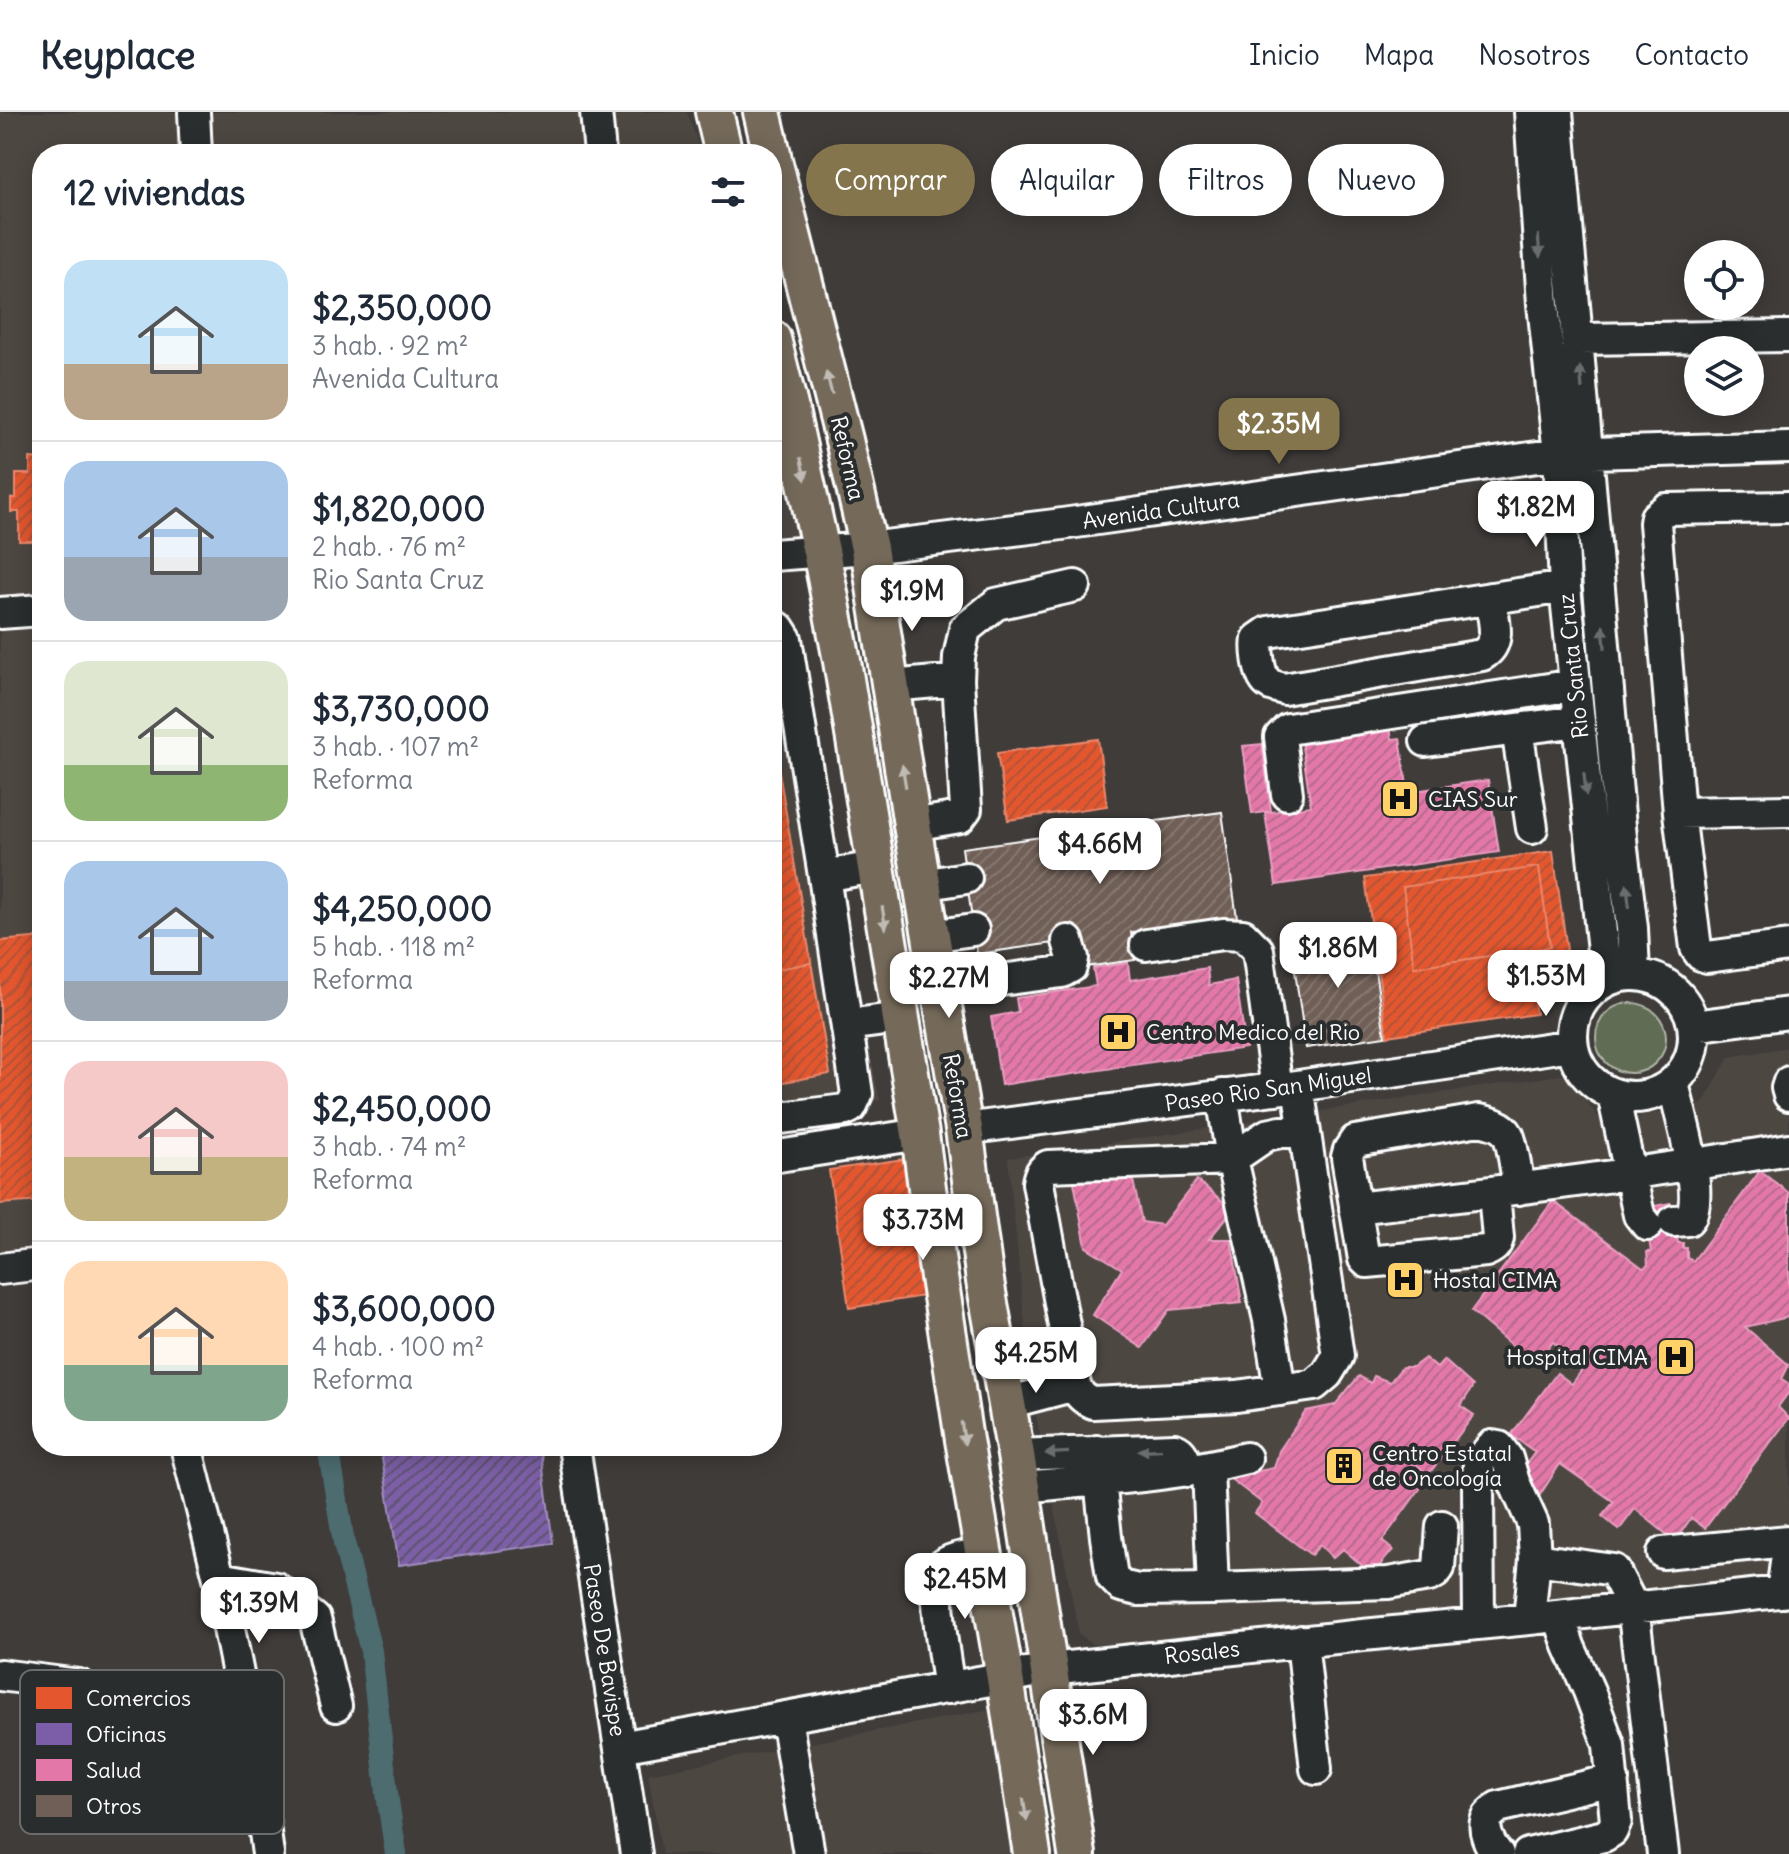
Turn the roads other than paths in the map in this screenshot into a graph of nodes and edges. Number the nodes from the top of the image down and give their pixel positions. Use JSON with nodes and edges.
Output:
{"nodes":[{"id":1,"x":194,"y":112,"type":"edge"},
{"id":2,"x":596,"y":112,"type":"edge"},
{"id":3,"x":714,"y":112,"type":"edge"},
{"id":4,"x":762,"y":112,"type":"edge"},
{"id":5,"x":1530,"y":112,"type":"edge"},
{"id":6,"x":1557,"y":112,"type":"edge"},
{"id":7,"x":196,"y":144,"type":"edge"},
{"id":8,"x":599,"y":144,"type":"edge"},
{"id":9,"x":722,"y":144,"type":"edge"},
{"id":10,"x":769,"y":144,"type":"edge"},
{"id":11,"x":782,"y":195,"type":"edge"},
{"id":12,"x":1789,"y":336,"type":"edge"},
{"id":13,"x":1578,"y":339,"type":"junction"},
{"id":14,"x":782,"y":378,"type":"edge"},
{"id":15,"x":1789,"y":447,"type":"edge"},
{"id":16,"x":1573,"y":453,"type":"junction"},
{"id":17,"x":1789,"y":507,"type":"edge"},
{"id":18,"x":869,"y":548,"type":"junction"},
{"id":19,"x":821,"y":551,"type":"junction"},
{"id":20,"x":782,"y":554,"type":"edge"},
{"id":21,"x":1075,"y":586,"type":"dead end"},
{"id":22,"x":1565,"y":587,"type":"junction"},
{"id":23,"x":1490,"y":598,"type":"junction"},
{"id":24,"x":32,"y":611,"type":"edge"},
{"id":25,"x":0,"y":613,"type":"edge"},
{"id":26,"x":782,"y":633,"type":"edge"},
{"id":27,"x":958,"y":680,"type":"junction"},
{"id":28,"x":1575,"y":685,"type":"junction"},
{"id":29,"x":890,"y":686,"type":"junction"},
{"id":30,"x":1579,"y":721,"type":"junction"},
{"id":31,"x":1517,"y":729,"type":"junction"},
{"id":32,"x":1426,"y":741,"type":"dead end"},
{"id":33,"x":1287,"y":794,"type":"dead end"},
{"id":34,"x":1789,"y":811,"type":"edge"},
{"id":35,"x":1679,"y":813,"type":"junction"},
{"id":36,"x":912,"y":825,"type":"junction"},
{"id":37,"x":1532,"y":828,"type":"dead end"},
{"id":38,"x":875,"y":867,"type":"junction"},
{"id":39,"x":824,"y":876,"type":"junction"},
{"id":40,"x":966,"y":878,"type":"dead end"},
{"id":41,"x":922,"y":885,"type":"junction"},
{"id":42,"x":973,"y":930,"type":"dead end"},
{"id":43,"x":931,"y":936,"type":"junction"},
{"id":44,"x":1068,"y":941,"type":"dead end"},
{"id":45,"x":1146,"y":945,"type":"dead end"},
{"id":46,"x":1789,"y":946,"type":"edge"},
{"id":47,"x":1620,"y":977,"type":"junction"},
{"id":48,"x":939,"y":988,"type":"junction"},
{"id":49,"x":898,"y":1005,"type":"junction"},
{"id":50,"x":1789,"y":1013,"type":"edge"},
{"id":51,"x":847,"y":1025,"type":"junction"},
{"id":52,"x":1694,"y":1026,"type":"junction"},
{"id":53,"x":1572,"y":1045,"type":"junction"},
{"id":54,"x":1789,"y":1082,"type":"edge"},
{"id":55,"x":1673,"y":1083,"type":"junction"},
{"id":56,"x":1287,"y":1087,"type":"junction"},
{"id":57,"x":1613,"y":1094,"type":"junction"},
{"id":58,"x":1222,"y":1095,"type":"junction"},
{"id":59,"x":1789,"y":1095,"type":"edge"},
{"id":60,"x":782,"y":1118,"type":"edge"},
{"id":61,"x":962,"y":1121,"type":"junction"},
{"id":62,"x":1305,"y":1132,"type":"junction"},
{"id":63,"x":922,"y":1147,"type":"junction"},
{"id":64,"x":1789,"y":1149,"type":"edge"},
{"id":65,"x":782,"y":1156,"type":"edge"},
{"id":66,"x":1232,"y":1159,"type":"junction"},
{"id":67,"x":1693,"y":1165,"type":"junction"},
{"id":68,"x":1630,"y":1175,"type":"junction"},
{"id":69,"x":1506,"y":1191,"type":"junction"},
{"id":70,"x":1355,"y":1208,"type":"junction"},
{"id":71,"x":32,"y":1265,"type":"edge"},
{"id":72,"x":0,"y":1269,"type":"edge"},
{"id":73,"x":985,"y":1281,"type":"junction"},
{"id":74,"x":1075,"y":1385,"type":"junction"},
{"id":75,"x":1280,"y":1390,"type":"junction"},
{"id":76,"x":1007,"y":1403,"type":"junction"},
{"id":77,"x":188,"y":1456,"type":"edge"},
{"id":78,"x":576,"y":1456,"type":"edge"},
{"id":79,"x":1246,"y":1458,"type":"dead end"},
{"id":80,"x":1098,"y":1465,"type":"junction"},
{"id":81,"x":1198,"y":1469,"type":"junction"},
{"id":82,"x":1018,"y":1471,"type":"junction"},
{"id":83,"x":1442,"y":1526,"type":"dead end"},
{"id":84,"x":983,"y":1553,"type":"junction"},
{"id":85,"x":1663,"y":1553,"type":"dead end"},
{"id":86,"x":1535,"y":1559,"type":"junction"},
{"id":87,"x":219,"y":1578,"type":"junction"},
{"id":88,"x":1388,"y":1583,"type":"junction"},
{"id":89,"x":1355,"y":1585,"type":"junction"},
{"id":90,"x":1213,"y":1589,"type":"junction"},
{"id":91,"x":1785,"y":1592,"type":"edge"},
{"id":92,"x":1633,"y":1607,"type":"junction"},
{"id":93,"x":1544,"y":1618,"type":"junction"},
{"id":94,"x":1479,"y":1624,"type":"junction"},
{"id":95,"x":1395,"y":1632,"type":"junction"},
{"id":96,"x":1363,"y":1635,"type":"junction"},
{"id":97,"x":1302,"y":1641,"type":"junction"},
{"id":98,"x":1050,"y":1669,"type":"junction"},
{"id":99,"x":237,"y":1670,"type":"edge"},
{"id":100,"x":0,"y":1675,"type":"edge"},
{"id":101,"x":20,"y":1678,"type":"edge"},
{"id":102,"x":1005,"y":1678,"type":"junction"},
{"id":103,"x":949,"y":1688,"type":"junction"},
{"id":104,"x":336,"y":1706,"type":"dead end"},
{"id":105,"x":786,"y":1718,"type":"junction"},
{"id":106,"x":620,"y":1747,"type":"junction"},
{"id":107,"x":1316,"y":1769,"type":"dead end"},
{"id":108,"x":1613,"y":1780,"type":"junction"},
{"id":109,"x":265,"y":1834,"type":"edge"},
{"id":110,"x":268,"y":1854,"type":"edge"},
{"id":111,"x":636,"y":1854,"type":"edge"},
{"id":112,"x":809,"y":1854,"type":"edge"},
{"id":113,"x":1032,"y":1854,"type":"edge"},
{"id":114,"x":1077,"y":1854,"type":"edge"},
{"id":115,"x":1498,"y":1854,"type":"edge"},
{"id":116,"x":1528,"y":1854,"type":"edge"},
{"id":117,"x":1663,"y":1854,"type":"edge"}],
"edges":[{"from":1,"to":7,"type":"street"},
{"from":2,"to":8,"type":"street"},
{"from":3,"to":9,"type":"main road"},
{"from":4,"to":10,"type":"main road","name":"Reforma"},
{"from":5,"to":16,"type":"street","name":"Rio Santa Cruz","one_way":true},
{"from":6,"to":13,"type":"street","name":"Rio Santa Cruz"},
{"from":18,"to":11,"type":"main road","name":"Reforma","one_way":true},
{"from":12,"to":13,"type":"street"},
{"from":16,"to":13,"type":"street","name":"Rio Santa Cruz","one_way":true},
{"from":14,"to":19,"type":"main road","name":"Reforma","one_way":true},
{"from":15,"to":16,"type":"street","name":"Avenida Cultura"},
{"from":16,"to":18,"type":"street","name":"Avenida Cultura"},
{"from":16,"to":22,"type":"street","name":"Rio Santa Cruz"},
{"from":47,"to":16,"type":"street","name":"Rio Santa Cruz","one_way":true},
{"from":17,"to":35,"type":"street"},
{"from":18,"to":19,"type":"street","name":"Avenida Cultura"},
{"from":18,"to":29,"type":"main road","name":"Reforma"},
{"from":19,"to":20,"type":"street","name":"Avenida Cultura"},
{"from":19,"to":38,"type":"main road","name":"Reforma"},
{"from":21,"to":27,"type":"street"},
{"from":22,"to":23,"type":"street"},
{"from":22,"to":28,"type":"street","name":"Rio Santa Cruz"},
{"from":23,"to":23,"type":"street"},
{"from":24,"to":25,"type":"street"},
{"from":26,"to":39,"type":"street"},
{"from":27,"to":29,"type":"street"},
{"from":27,"to":36,"type":"street"},
{"from":28,"to":30,"type":"street","name":"Rio Santa Cruz"},
{"from":28,"to":33,"type":"street"},
{"from":36,"to":29,"type":"main road","name":"Reforma","one_way":true},
{"from":30,"to":31,"type":"street"},
{"from":30,"to":47,"type":"street","name":"Rio Santa Cruz","one_way":true},
{"from":31,"to":32,"type":"street"},
{"from":31,"to":37,"type":"street"},
{"from":34,"to":35,"type":"street"},
{"from":35,"to":46,"type":"street"},
{"from":36,"to":41,"type":"main road","name":"Reforma"},
{"from":38,"to":39,"type":"street"},
{"from":38,"to":49,"type":"main road","name":"Reforma","one_way":true},
{"from":39,"to":51,"type":"street"},
{"from":40,"to":41,"type":"street"},
{"from":41,"to":43,"type":"main road","name":"Reforma"},
{"from":42,"to":43,"type":"street"},
{"from":43,"to":48,"type":"main road","name":"Reforma"},
{"from":44,"to":48,"type":"street"},
{"from":45,"to":56,"type":"street"},
{"from":47,"to":52,"type":"street"},
{"from":47,"to":53,"type":"street"},
{"from":48,"to":61,"type":"main road","name":"Reforma"},
{"from":49,"to":51,"type":"street"},
{"from":49,"to":61,"type":"main road"},
{"from":49,"to":63,"type":"main road","name":"Reforma"},
{"from":50,"to":52,"type":"street"},
{"from":51,"to":60,"type":"street"},
{"from":52,"to":55,"type":"street"},
{"from":53,"to":56,"type":"street","name":"Paseo Rio San Miguel"},
{"from":53,"to":57,"type":"street"},
{"from":54,"to":59,"type":"street"},
{"from":55,"to":57,"type":"street"},
{"from":55,"to":67,"type":"street"},
{"from":56,"to":58,"type":"street","name":"Paseo Rio San Miguel"},
{"from":56,"to":62,"type":"street"},
{"from":57,"to":68,"type":"street"},
{"from":58,"to":61,"type":"street","name":"Paseo Rio San Miguel"},
{"from":58,"to":66,"type":"street"},
{"from":61,"to":73,"type":"main road","name":"Reforma"},
{"from":62,"to":66,"type":"street"},
{"from":62,"to":75,"type":"street"},
{"from":63,"to":65,"type":"street"},
{"from":63,"to":73,"type":"main road"},
{"from":63,"to":84,"type":"main road","name":"Reforma","one_way":true},
{"from":64,"to":67,"type":"street"},
{"from":66,"to":74,"type":"street"},
{"from":66,"to":75,"type":"street"},
{"from":67,"to":68,"type":"street"},
{"from":67,"to":68,"type":"street"},
{"from":68,"to":69,"type":"street"},
{"from":69,"to":70,"type":"street"},
{"from":69,"to":70,"type":"street"},
{"from":69,"to":70,"type":"street"},
{"from":71,"to":72,"type":"street"},
{"from":73,"to":76,"type":"main road","name":"Reforma"},
{"from":74,"to":75,"type":"street"},
{"from":74,"to":76,"type":"street"},
{"from":76,"to":82,"type":"main road","name":"Reforma"},
{"from":77,"to":87,"type":"street"},
{"from":78,"to":106,"type":"street","name":"Paseo De Bavispe"},
{"from":79,"to":81,"type":"street"},
{"from":80,"to":81,"type":"street"},
{"from":80,"to":82,"type":"street"},
{"from":80,"to":90,"type":"street"},
{"from":81,"to":90,"type":"street"},
{"from":82,"to":98,"type":"main road","name":"Reforma"},
{"from":83,"to":88,"type":"street"},
{"from":84,"to":102,"type":"main road","name":"Reforma"},
{"from":84,"to":103,"type":"street"},
{"from":85,"to":91,"type":"street"},
{"from":86,"to":92,"type":"street"},
{"from":86,"to":93,"type":"street"},
{"from":86,"to":94,"type":"street"},
{"from":87,"to":99,"type":"street"},
{"from":87,"to":104,"type":"street"},
{"from":88,"to":89,"type":"street"},
{"from":88,"to":95,"type":"street"},
{"from":89,"to":90,"type":"street"},
{"from":89,"to":96,"type":"street"},
{"from":91,"to":92,"type":"street","name":"Rosales"},
{"from":92,"to":93,"type":"street","name":"Rosales"},
{"from":92,"to":117,"type":"street"},
{"from":93,"to":94,"type":"street","name":"Rosales"},
{"from":93,"to":108,"type":"street"},
{"from":94,"to":95,"type":"street","name":"Rosales"},
{"from":95,"to":96,"type":"street","name":"Rosales"},
{"from":96,"to":97,"type":"street","name":"Rosales"},
{"from":97,"to":98,"type":"street","name":"Rosales"},
{"from":97,"to":107,"type":"street"},
{"from":98,"to":102,"type":"street","name":"Rosales"},
{"from":98,"to":114,"type":"main road","name":"Reforma"},
{"from":100,"to":101,"type":"street"},
{"from":102,"to":103,"type":"street","name":"Rosales"},
{"from":102,"to":113,"type":"main road","name":"Reforma","one_way":true},
{"from":103,"to":105,"type":"street","name":"Rosales"},
{"from":105,"to":106,"type":"street","name":"Rosales"},
{"from":105,"to":112,"type":"street"},
{"from":106,"to":111,"type":"street","name":"Paseo De Bavispe"},
{"from":108,"to":115,"type":"street"},
{"from":108,"to":116,"type":"street"},
{"from":109,"to":110,"type":"street"}]}
